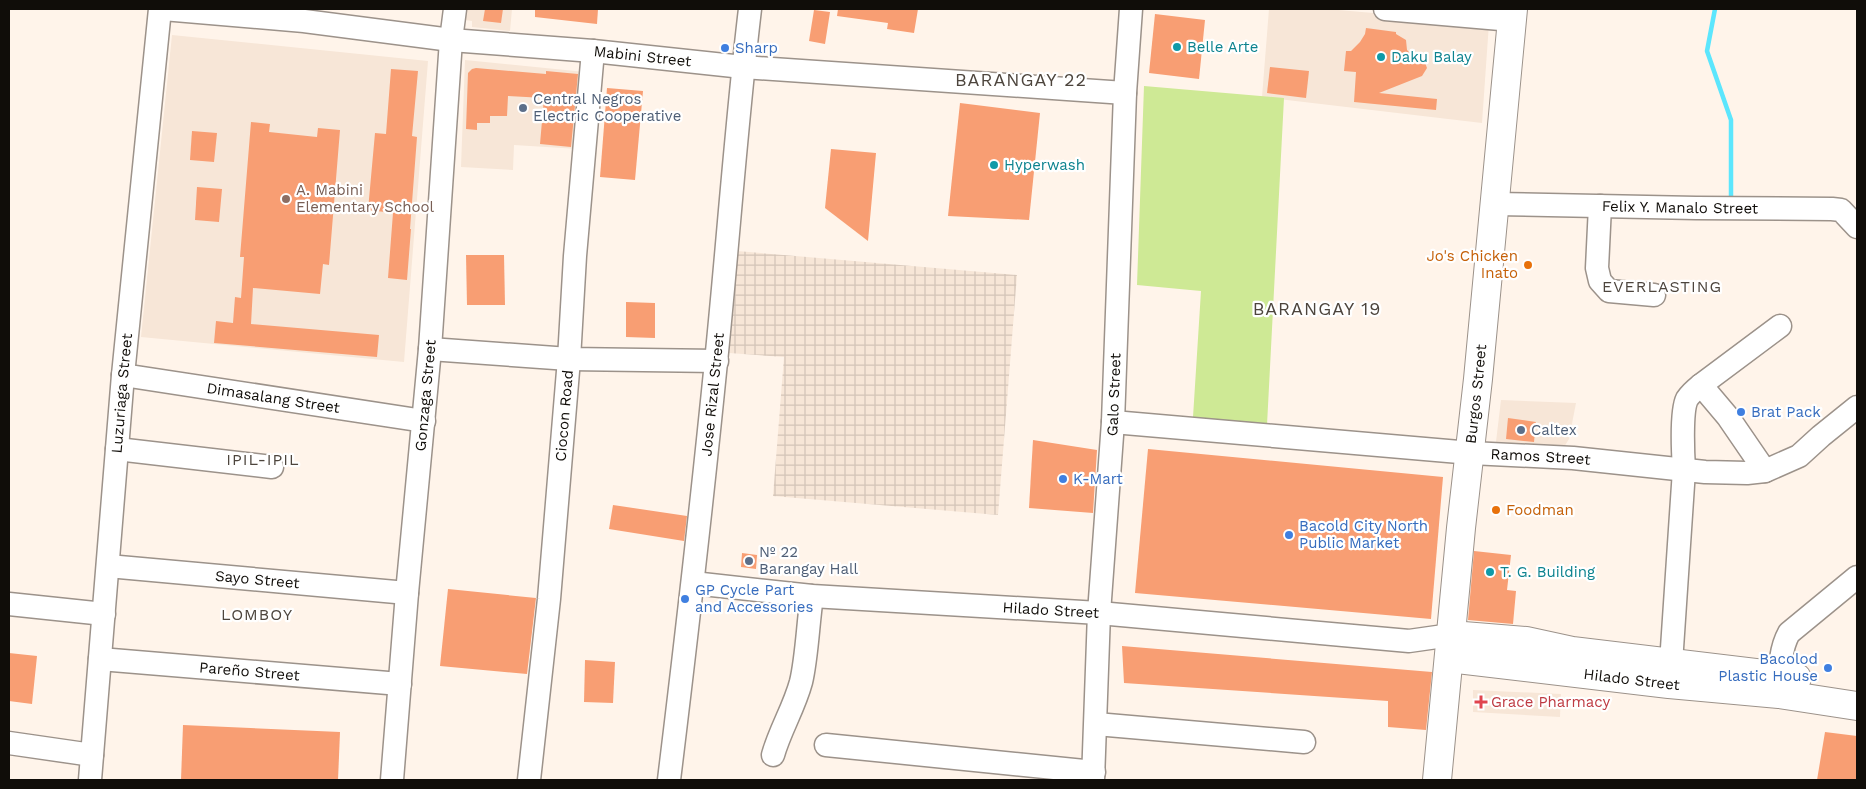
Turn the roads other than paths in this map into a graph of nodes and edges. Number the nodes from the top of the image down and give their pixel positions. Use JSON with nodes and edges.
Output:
{"nodes":[{"id":1,"x":162,"y":9,"type":"edge"},
{"id":2,"x":455,"y":9,"type":"edge"},
{"id":3,"x":750,"y":9,"type":"edge"},
{"id":4,"x":1131,"y":9,"type":"edge"},
{"id":5,"x":1384,"y":9,"type":"edge"},
{"id":6,"x":1512,"y":14,"type":"edge"},
{"id":7,"x":451,"y":40,"type":"junction"},
{"id":8,"x":593,"y":51,"type":"junction"},
{"id":9,"x":743,"y":66,"type":"junction"},
{"id":10,"x":1124,"y":93,"type":"junction"},
{"id":11,"x":1495,"y":204,"type":"junction"},
{"id":12,"x":1600,"y":206,"type":"junction"},
{"id":13,"x":1857,"y":226,"type":"edge"},
{"id":14,"x":1654,"y":295,"type":"dead end"},
{"id":15,"x":1780,"y":326,"type":"dead end"},
{"id":16,"x":430,"y":349,"type":"junction"},
{"id":17,"x":569,"y":360,"type":"junction"},
{"id":18,"x":717,"y":361,"type":"junction"},
{"id":19,"x":123,"y":375,"type":"junction"},
{"id":20,"x":1701,"y":384,"type":"junction"},
{"id":21,"x":1857,"y":408,"type":"edge"},
{"id":22,"x":424,"y":421,"type":"junction"},
{"id":23,"x":1112,"y":422,"type":"junction"},
{"id":24,"x":117,"y":449,"type":"junction"},
{"id":25,"x":1471,"y":453,"type":"junction"},
{"id":26,"x":272,"y":467,"type":"dead end"},
{"id":27,"x":1684,"y":470,"type":"junction"},
{"id":28,"x":1764,"y":471,"type":"junction"},
{"id":29,"x":108,"y":566,"type":"junction"},
{"id":30,"x":1857,"y":577,"type":"edge"},
{"id":31,"x":693,"y":583,"type":"junction"},
{"id":32,"x":407,"y":594,"type":"junction"},
{"id":33,"x":812,"y":596,"type":"junction"},
{"id":34,"x":9,"y":604,"type":"edge"},
{"id":35,"x":1100,"y":613,"type":"junction"},
{"id":36,"x":104,"y":614,"type":"junction"},
{"id":37,"x":1450,"y":647,"type":"junction"},
{"id":38,"x":100,"y":659,"type":"junction"},
{"id":39,"x":1670,"y":673,"type":"junction"},
{"id":40,"x":400,"y":684,"type":"junction"},
{"id":41,"x":1780,"y":685,"type":"junction"},
{"id":42,"x":1857,"y":688,"type":"edge"},
{"id":43,"x":1857,"y":706,"type":"edge"},
{"id":44,"x":1096,"y":724,"type":"junction"},
{"id":45,"x":1304,"y":742,"type":"dead end"},
{"id":46,"x":9,"y":743,"type":"edge"},
{"id":47,"x":826,"y":745,"type":"dead end"},
{"id":48,"x":92,"y":755,"type":"junction"},
{"id":49,"x":773,"y":755,"type":"dead end"},
{"id":50,"x":1093,"y":776,"type":"edge"},
{"id":51,"x":90,"y":780,"type":"edge"},
{"id":52,"x":392,"y":780,"type":"edge"},
{"id":53,"x":529,"y":780,"type":"edge"},
{"id":54,"x":669,"y":780,"type":"edge"},
{"id":55,"x":1436,"y":780,"type":"edge"}],
"edges":[{"from":1,"to":7,"type":"street","name":"Mabini Street"},
{"from":1,"to":19,"type":"street","name":"Luzuriaga Street"},
{"from":2,"to":7,"type":"street","name":"Gonzaga Street"},
{"from":3,"to":9,"type":"street","name":"Jose Rizal Street"},
{"from":4,"to":10,"type":"street","name":"Galo Street"},
{"from":5,"to":6,"type":"street"},
{"from":6,"to":11,"type":"main road","name":"Burgos Street"},
{"from":7,"to":8,"type":"street","name":"Mabini Street"},
{"from":7,"to":16,"type":"street","name":"Gonzaga Street"},
{"from":8,"to":9,"type":"street","name":"Mabini Street"},
{"from":8,"to":17,"type":"street","name":"Ciocon Road"},
{"from":9,"to":10,"type":"street","name":"Mabini Street"},
{"from":9,"to":18,"type":"street","name":"Jose Rizal Street"},
{"from":10,"to":23,"type":"street","name":"Galo Street"},
{"from":11,"to":12,"type":"street","name":"Felix Y. Manalo Street"},
{"from":11,"to":25,"type":"main road","name":"Burgos Street"},
{"from":12,"to":13,"type":"street","name":"Felix Y. Manalo Street"},
{"from":12,"to":14,"type":"street"},
{"from":15,"to":20,"type":"street"},
{"from":16,"to":17,"type":"street"},
{"from":16,"to":22,"type":"street","name":"Gonzaga Street"},
{"from":17,"to":18,"type":"street"},
{"from":17,"to":53,"type":"street","name":"Ciocon Road"},
{"from":18,"to":31,"type":"street","name":"Jose Rizal Street"},
{"from":19,"to":22,"type":"street","name":"Dimasalang Street"},
{"from":19,"to":24,"type":"street","name":"Luzuriaga Street"},
{"from":20,"to":27,"type":"street"},
{"from":20,"to":28,"type":"street"},
{"from":21,"to":28,"type":"street","name":"Ramos Street"},
{"from":22,"to":32,"type":"street","name":"Gonzaga Street"},
{"from":23,"to":25,"type":"street","name":"Ramos Street"},
{"from":23,"to":35,"type":"street","name":"Galo Street"},
{"from":24,"to":26,"type":"street"},
{"from":24,"to":29,"type":"street","name":"Luzuriaga Street"},
{"from":25,"to":27,"type":"street","name":"Ramos Street"},
{"from":25,"to":37,"type":"main road","name":"Burgos Street"},
{"from":27,"to":28,"type":"street","name":"Ramos Street"},
{"from":27,"to":39,"type":"street"},
{"from":29,"to":32,"type":"street","name":"Sayo Street"},
{"from":29,"to":36,"type":"street","name":"Luzuriaga Street"},
{"from":30,"to":41,"type":"street"},
{"from":31,"to":33,"type":"street","name":"Hilado Street"},
{"from":31,"to":54,"type":"street","name":"Jose Rizal Street"},
{"from":32,"to":40,"type":"street","name":"Gonzaga Street"},
{"from":33,"to":35,"type":"street","name":"Hilado Street"},
{"from":33,"to":49,"type":"street"},
{"from":34,"to":36,"type":"street"},
{"from":35,"to":37,"type":"street","name":"Hilado Street"},
{"from":35,"to":44,"type":"street","name":"Galo Street"},
{"from":36,"to":38,"type":"street","name":"Luzuriaga Street"},
{"from":37,"to":39,"type":"main road","name":"Hilado Street"},
{"from":37,"to":55,"type":"main road","name":"Burgos Street"},
{"from":38,"to":40,"type":"street","name":"Pareño Street"},
{"from":38,"to":48,"type":"street","name":"Luzuriaga Street"},
{"from":39,"to":41,"type":"main road","name":"Hilado Street"},
{"from":40,"to":52,"type":"street","name":"Gonzaga Street"},
{"from":41,"to":42,"type":"main road","name":"Hilado Street"},
{"from":41,"to":43,"type":"main road","name":"Hilado Street"},
{"from":44,"to":45,"type":"street"},
{"from":44,"to":50,"type":"street","name":"Galo Street"},
{"from":46,"to":48,"type":"street"},
{"from":47,"to":50,"type":"street"},
{"from":48,"to":51,"type":"street","name":"Luzuriaga Street"}]}
